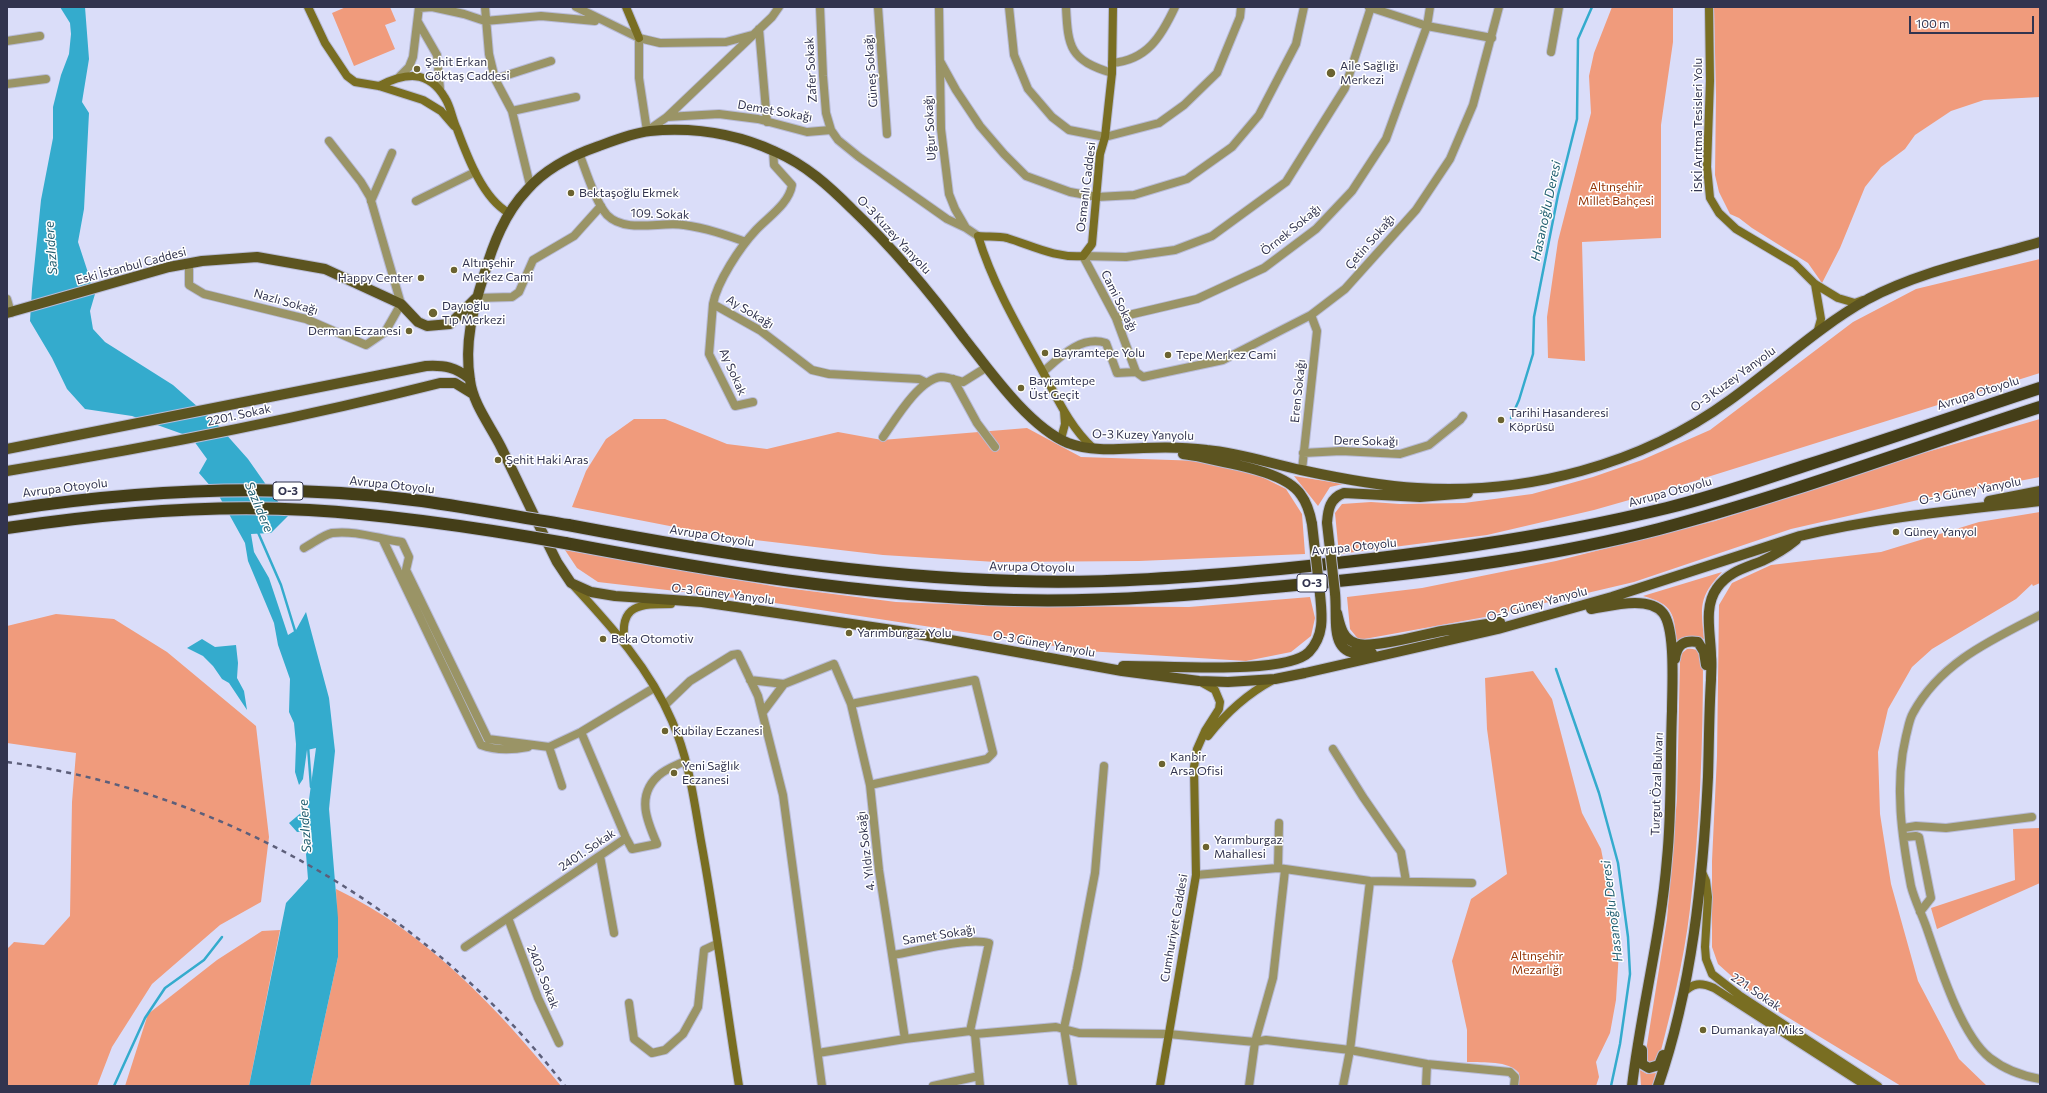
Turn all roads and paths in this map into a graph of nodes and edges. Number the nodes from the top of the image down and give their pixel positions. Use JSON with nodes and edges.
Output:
{"nodes":[{"id":1,"x":308,"y":7,"type":"edge"},
{"id":2,"x":485,"y":7,"type":"edge"},
{"id":3,"x":576,"y":7,"type":"edge"},
{"id":4,"x":626,"y":7,"type":"edge"},
{"id":5,"x":780,"y":7,"type":"edge"},
{"id":6,"x":820,"y":7,"type":"edge"},
{"id":7,"x":878,"y":7,"type":"edge"},
{"id":8,"x":939,"y":7,"type":"edge"},
{"id":9,"x":1009,"y":7,"type":"edge"},
{"id":10,"x":1066,"y":7,"type":"edge"},
{"id":11,"x":1113,"y":7,"type":"edge"},
{"id":12,"x":1175,"y":7,"type":"edge"},
{"id":13,"x":1241,"y":7,"type":"edge"},
{"id":14,"x":1304,"y":7,"type":"edge"},
{"id":15,"x":1370,"y":7,"type":"edge"},
{"id":16,"x":1430,"y":7,"type":"edge"},
{"id":17,"x":1499,"y":7,"type":"edge"},
{"id":18,"x":1559,"y":7,"type":"edge"},
{"id":19,"x":1709,"y":7,"type":"edge"},
{"id":20,"x":419,"y":8,"type":"edge"},
{"id":21,"x":485,"y":21,"type":"junction"},
{"id":22,"x":418,"y":22,"type":"junction"},
{"id":23,"x":602,"y":22,"type":"junction"},
{"id":24,"x":1427,"y":26,"type":"junction"},
{"id":25,"x":756,"y":32,"type":"junction"},
{"id":26,"x":40,"y":36,"type":"dead end"},
{"id":27,"x":639,"y":38,"type":"junction"},
{"id":28,"x":1492,"y":38,"type":"junction"},
{"id":29,"x":7,"y":40,"type":"edge"},
{"id":30,"x":1551,"y":52,"type":"dead end"},
{"id":31,"x":940,"y":60,"type":"junction"},
{"id":32,"x":551,"y":61,"type":"dead end"},
{"id":33,"x":1112,"y":62,"type":"junction"},
{"id":34,"x":1112,"y":73,"type":"junction"},
{"id":35,"x":400,"y":76,"type":"junction"},
{"id":36,"x":495,"y":78,"type":"junction"},
{"id":37,"x":46,"y":80,"type":"dead end"},
{"id":38,"x":7,"y":84,"type":"edge"},
{"id":39,"x":379,"y":86,"type":"junction"},
{"id":40,"x":440,"y":89,"type":"junction"},
{"id":41,"x":399,"y":93,"type":"junction"},
{"id":42,"x":576,"y":97,"type":"dead end"},
{"id":43,"x":428,"y":102,"type":"junction"},
{"id":44,"x":512,"y":111,"type":"junction"},
{"id":45,"x":667,"y":117,"type":"junction"},
{"id":46,"x":768,"y":122,"type":"junction"},
{"id":47,"x":457,"y":129,"type":"junction"},
{"id":48,"x":831,"y":130,"type":"junction"},
{"id":49,"x":648,"y":131,"type":"junction"},
{"id":50,"x":887,"y":134,"type":"dead end"},
{"id":51,"x":1104,"y":137,"type":"junction"},
{"id":52,"x":330,"y":141,"type":"dead end"},
{"id":53,"x":773,"y":150,"type":"junction"},
{"id":54,"x":392,"y":153,"type":"dead end"},
{"id":55,"x":579,"y":153,"type":"junction"},
{"id":56,"x":475,"y":172,"type":"junction"},
{"id":57,"x":530,"y":185,"type":"junction"},
{"id":58,"x":1097,"y":197,"type":"junction"},
{"id":59,"x":371,"y":201,"type":"junction"},
{"id":60,"x":416,"y":201,"type":"dead end"},
{"id":61,"x":601,"y":206,"type":"junction"},
{"id":62,"x":509,"y":213,"type":"junction"},
{"id":63,"x":966,"y":228,"type":"junction"},
{"id":64,"x":978,"y":236,"type":"junction"},
{"id":65,"x":746,"y":242,"type":"junction"},
{"id":66,"x":2040,"y":242,"type":"edge"},
{"id":67,"x":1083,"y":256,"type":"junction"},
{"id":68,"x":189,"y":263,"type":"junction"},
{"id":69,"x":1815,"y":284,"type":"junction"},
{"id":70,"x":476,"y":298,"type":"junction"},
{"id":71,"x":1871,"y":298,"type":"junction"},
{"id":72,"x":7,"y":299,"type":"edge"},
{"id":73,"x":401,"y":304,"type":"junction"},
{"id":74,"x":713,"y":304,"type":"junction"},
{"id":75,"x":9,"y":313,"type":"edge"},
{"id":76,"x":1311,"y":315,"type":"junction"},
{"id":77,"x":1116,"y":318,"type":"junction"},
{"id":78,"x":1817,"y":333,"type":"junction"},
{"id":79,"x":987,"y":368,"type":"junction"},
{"id":80,"x":1043,"y":372,"type":"junction"},
{"id":81,"x":1136,"y":372,"type":"junction"},
{"id":82,"x":1143,"y":378,"type":"joint"},
{"id":83,"x":470,"y":379,"type":"junction"},
{"id":84,"x":954,"y":379,"type":"junction"},
{"id":85,"x":927,"y":383,"type":"junction"},
{"id":86,"x":2040,"y":388,"type":"edge"},
{"id":87,"x":473,"y":394,"type":"junction"},
{"id":88,"x":753,"y":402,"type":"dead end"},
{"id":89,"x":2040,"y":407,"type":"edge"},
{"id":90,"x":1064,"y":411,"type":"junction"},
{"id":91,"x":1463,"y":416,"type":"dead end"},
{"id":92,"x":883,"y":437,"type":"dead end"},
{"id":93,"x":1061,"y":439,"type":"junction"},
{"id":94,"x":995,"y":447,"type":"dead end"},
{"id":95,"x":1093,"y":448,"type":"junction"},
{"id":96,"x":7,"y":449,"type":"edge"},
{"id":97,"x":1110,"y":450,"type":"junction"},
{"id":98,"x":1303,"y":453,"type":"junction"},
{"id":99,"x":1302,"y":470,"type":"junction"},
{"id":100,"x":7,"y":471,"type":"edge"},
{"id":101,"x":1506,"y":486,"type":"junction"},
{"id":102,"x":2040,"y":491,"type":"edge"},
{"id":103,"x":2040,"y":501,"type":"edge"},
{"id":104,"x":7,"y":510,"type":"edge"},
{"id":105,"x":1904,"y":516,"type":"junction"},
{"id":106,"x":7,"y":528,"type":"edge"},
{"id":107,"x":1800,"y":536,"type":"junction"},
{"id":108,"x":383,"y":540,"type":"junction"},
{"id":109,"x":304,"y":548,"type":"dead end"},
{"id":110,"x":571,"y":583,"type":"junction"},
{"id":111,"x":702,"y":602,"type":"junction"},
{"id":112,"x":1337,"y":613,"type":"junction"},
{"id":113,"x":2040,"y":616,"type":"edge"},
{"id":114,"x":1536,"y":617,"type":"junction"},
{"id":115,"x":1498,"y":629,"type":"junction"},
{"id":116,"x":625,"y":644,"type":"junction"},
{"id":117,"x":1099,"y":667,"type":"junction"},
{"id":118,"x":1275,"y":679,"type":"junction"},
{"id":119,"x":750,"y":680,"type":"junction"},
{"id":120,"x":1199,"y":681,"type":"junction"},
{"id":121,"x":1672,"y":683,"type":"junction"},
{"id":122,"x":784,"y":684,"type":"junction"},
{"id":123,"x":654,"y":688,"type":"junction"},
{"id":124,"x":851,"y":704,"type":"junction"},
{"id":125,"x":665,"y":705,"type":"junction"},
{"id":126,"x":763,"y":712,"type":"junction"},
{"id":127,"x":1709,"y":719,"type":"junction"},
{"id":128,"x":580,"y":732,"type":"junction"},
{"id":129,"x":533,"y":746,"type":"junction"},
{"id":130,"x":549,"y":747,"type":"junction"},
{"id":131,"x":1198,"y":749,"type":"junction"},
{"id":132,"x":1334,"y":749,"type":"dead end"},
{"id":133,"x":685,"y":761,"type":"junction"},
{"id":134,"x":1104,"y":766,"type":"dead end"},
{"id":135,"x":870,"y":785,"type":"junction"},
{"id":136,"x":562,"y":786,"type":"dead end"},
{"id":137,"x":2032,"y":817,"type":"dead end"},
{"id":138,"x":1279,"y":823,"type":"dead end"},
{"id":139,"x":1904,"y":828,"type":"junction"},
{"id":140,"x":1905,"y":837,"type":"junction"},
{"id":141,"x":626,"y":838,"type":"junction"},
{"id":142,"x":600,"y":856,"type":"junction"},
{"id":143,"x":1281,"y":869,"type":"junction"},
{"id":144,"x":1701,"y":869,"type":"junction"},
{"id":145,"x":1196,"y":875,"type":"junction"},
{"id":146,"x":1406,"y":880,"type":"junction"},
{"id":147,"x":1370,"y":881,"type":"junction"},
{"id":148,"x":1472,"y":883,"type":"dead end"},
{"id":149,"x":1920,"y":912,"type":"junction"},
{"id":150,"x":508,"y":918,"type":"junction"},
{"id":151,"x":614,"y":933,"type":"dead end"},
{"id":152,"x":717,"y":944,"type":"junction"},
{"id":153,"x":466,"y":947,"type":"dead end"},
{"id":154,"x":893,"y":955,"type":"junction"},
{"id":155,"x":1649,"y":987,"type":"junction"},
{"id":156,"x":1682,"y":994,"type":"junction"},
{"id":157,"x":629,"y":1003,"type":"dead end"},
{"id":158,"x":1064,"y":1028,"type":"junction"},
{"id":159,"x":972,"y":1033,"type":"junction"},
{"id":160,"x":1168,"y":1034,"type":"junction"},
{"id":161,"x":905,"y":1039,"type":"junction"},
{"id":162,"x":1255,"y":1042,"type":"junction"},
{"id":163,"x":559,"y":1043,"type":"dead end"},
{"id":164,"x":1350,"y":1050,"type":"junction"},
{"id":165,"x":818,"y":1053,"type":"junction"},
{"id":166,"x":1427,"y":1064,"type":"junction"},
{"id":167,"x":979,"y":1076,"type":"junction"},
{"id":168,"x":2040,"y":1078,"type":"edge"},
{"id":169,"x":739,"y":1086,"type":"edge"},
{"id":170,"x":822,"y":1086,"type":"edge"},
{"id":171,"x":933,"y":1086,"type":"edge"},
{"id":172,"x":980,"y":1086,"type":"edge"},
{"id":173,"x":1073,"y":1086,"type":"edge"},
{"id":174,"x":1160,"y":1086,"type":"edge"},
{"id":175,"x":1249,"y":1086,"type":"edge"},
{"id":176,"x":1343,"y":1086,"type":"edge"},
{"id":177,"x":1426,"y":1086,"type":"edge"},
{"id":178,"x":1514,"y":1086,"type":"edge"},
{"id":179,"x":1632,"y":1086,"type":"edge"},
{"id":180,"x":1658,"y":1086,"type":"edge"},
{"id":181,"x":1866,"y":1086,"type":"edge"},
{"id":182,"x":1878,"y":1086,"type":"edge"}],
"edges":[{"from":1,"to":39,"type":"main road"},
{"from":2,"to":21,"type":"street"},
{"from":3,"to":23,"type":"street"},
{"from":4,"to":27,"type":"main road"},
{"from":5,"to":25,"type":"street"},
{"from":6,"to":48,"type":"street","name":"Zafer Sokak"},
{"from":7,"to":50,"type":"street","name":"Güneş Sokağı"},
{"from":8,"to":31,"type":"street","name":"Uğur Sokağı"},
{"from":9,"to":51,"type":"street"},
{"from":10,"to":34,"type":"street"},
{"from":11,"to":33,"type":"main road","name":"Osmanlı Caddesi"},
{"from":12,"to":33,"type":"street"},
{"from":13,"to":51,"type":"street"},
{"from":14,"to":58,"type":"street"},
{"from":15,"to":24,"type":"street"},
{"from":15,"to":67,"type":"street"},
{"from":16,"to":24,"type":"street","name":"Örnek Sokağı"},
{"from":17,"to":28,"type":"street","name":"Çetin Sokağı"},
{"from":18,"to":30,"type":"street"},
{"from":19,"to":69,"type":"main road","name":"İSKİ Arıtma Tesisleri Yolu"},
{"from":20,"to":21,"type":"street"},
{"from":20,"to":22,"type":"street"},
{"from":21,"to":23,"type":"street"},
{"from":21,"to":36,"type":"street"},
{"from":22,"to":35,"type":"street"},
{"from":22,"to":40,"type":"street"},
{"from":23,"to":27,"type":"street"},
{"from":24,"to":28,"type":"street"},
{"from":24,"to":77,"type":"street","name":"Örnek Sokağı"},
{"from":25,"to":27,"type":"street"},
{"from":25,"to":45,"type":"street"},
{"from":25,"to":46,"type":"street"},
{"from":26,"to":29,"type":"street"},
{"from":27,"to":49,"type":"street"},
{"from":28,"to":76,"type":"street","name":"Çetin Sokağı"},
{"from":31,"to":58,"type":"street"},
{"from":31,"to":63,"type":"street","name":"Uğur Sokağı"},
{"from":32,"to":36,"type":"street"},
{"from":33,"to":34,"type":"main road","name":"Osmanlı Caddesi"},
{"from":34,"to":51,"type":"main road","name":"Osmanlı Caddesi"},
{"from":35,"to":39,"type":"main road"},
{"from":35,"to":40,"type":"main road"},
{"from":35,"to":41,"type":"main road"},
{"from":36,"to":44,"type":"street"},
{"from":37,"to":38,"type":"street"},
{"from":39,"to":41,"type":"main road"},
{"from":40,"to":43,"type":"main road"},
{"from":40,"to":47,"type":"main road"},
{"from":41,"to":43,"type":"main road"},
{"from":42,"to":44,"type":"street"},
{"from":43,"to":47,"type":"main road"},
{"from":44,"to":57,"type":"street"},
{"from":45,"to":46,"type":"street","name":"Demet Sokağı"},
{"from":45,"to":49,"type":"street"},
{"from":46,"to":48,"type":"street","name":"Demet Sokağı"},
{"from":47,"to":56,"type":"main road"},
{"from":48,"to":63,"type":"street"},
{"from":49,"to":53,"type":"main road","name":"O-3 Kuzey Yanyolu"},
{"from":49,"to":55,"type":"main road","name":"O-3 Kuzey Yanyolu"},
{"from":51,"to":58,"type":"main road","name":"Osmanlı Caddesi"},
{"from":52,"to":59,"type":"street"},
{"from":53,"to":65,"type":"street","name":"Ay Sokağı"},
{"from":53,"to":79,"type":"main road","name":"O-3 Kuzey Yanyolu"},
{"from":54,"to":59,"type":"street"},
{"from":55,"to":57,"type":"main road","name":"O-3 Kuzey Yanyolu"},
{"from":55,"to":61,"type":"street","name":"109. Sokak"},
{"from":56,"to":60,"type":"street"},
{"from":56,"to":62,"type":"main road"},
{"from":57,"to":62,"type":"main road","name":"O-3 Kuzey Yanyolu"},
{"from":58,"to":67,"type":"main road","name":"Osmanlı Caddesi"},
{"from":59,"to":73,"type":"street"},
{"from":61,"to":65,"type":"street","name":"109. Sokak"},
{"from":61,"to":70,"type":"street"},
{"from":62,"to":70,"type":"main road","name":"O-3 Kuzey Yanyolu"},
{"from":63,"to":64,"type":"street","name":"Uğur Sokağı"},
{"from":64,"to":67,"type":"main road"},
{"from":64,"to":80,"type":"main road"},
{"from":65,"to":74,"type":"street","name":"Ay Sokağı"},
{"from":66,"to":71,"type":"main road","name":"O-3 Kuzey Yanyolu"},
{"from":67,"to":77,"type":"street","name":"Cami Sokağı"},
{"from":68,"to":73,"type":"main road","name":"Eski İstanbul Caddesi"},
{"from":68,"to":73,"type":"street","name":"Nazlı Sokağı"},
{"from":68,"to":75,"type":"main road","name":"Eski İstanbul Caddesi"},
{"from":69,"to":71,"type":"main road","name":"İSKİ Arıtma Tesisleri Yolu"},
{"from":69,"to":78,"type":"main road"},
{"from":70,"to":73,"type":"main road","name":"Eski İstanbul Caddesi"},
{"from":70,"to":83,"type":"main road","name":"O-3 Kuzey Yanyolu"},
{"from":71,"to":78,"type":"main road","name":"O-3 Kuzey Yanyolu"},
{"from":72,"to":75,"type":"street"},
{"from":74,"to":85,"type":"street","name":"Ay Sokağı"},
{"from":74,"to":88,"type":"street","name":"Ay Sokak"},
{"from":76,"to":82,"type":"street","name":"Çetin Sokağı"},
{"from":76,"to":98,"type":"street","name":"Eren Sokağı"},
{"from":77,"to":81,"type":"street","name":"Cami Sokağı"},
{"from":78,"to":101,"type":"main road","name":"O-3 Kuzey Yanyolu"},
{"from":79,"to":84,"type":"street"},
{"from":79,"to":93,"type":"main road","name":"O-3 Kuzey Yanyolu"},
{"from":80,"to":81,"type":"street"},
{"from":80,"to":90,"type":"main road"},
{"from":81,"to":82,"type":"street","name":"Cami Sokağı"},
{"from":83,"to":87,"type":"main road"},
{"from":83,"to":96,"type":"main road","name":"2201. Sokak"},
{"from":84,"to":85,"type":"street"},
{"from":84,"to":94,"type":"street"},
{"from":85,"to":92,"type":"street"},
{"from":86,"to":104,"type":"highway","name":"Avrupa Otoyolu","number":"O-3","bridge":true},
{"from":87,"to":100,"type":"main road","name":"2201. Sokak"},
{"from":87,"to":110,"type":"main road"},
{"from":89,"to":106,"type":"highway","number":"O-3","bridge":true},
{"from":90,"to":93,"type":"main road"},
{"from":90,"to":95,"type":"main road"},
{"from":91,"to":98,"type":"street","name":"Dere Sokağı"},
{"from":93,"to":95,"type":"main road","name":"O-3 Kuzey Yanyolu"},
{"from":95,"to":97,"type":"main road","name":"O-3 Kuzey Yanyolu"},
{"from":97,"to":99,"type":"main road","name":"O-3 Kuzey Yanyolu"},
{"from":97,"to":117,"type":"main road","bridge":true},
{"from":98,"to":99,"type":"street","name":"Eren Sokağı"},
{"from":99,"to":101,"type":"main road","name":"O-3 Kuzey Yanyolu"},
{"from":101,"to":112,"type":"main road","bridge":true},
{"from":102,"to":105,"type":"main road","name":"O-3 Güney Yanyolu"},
{"from":103,"to":105,"type":"main road"},
{"from":105,"to":107,"type":"main road","name":"O-3 Güney Yanyolu"},
{"from":107,"to":114,"type":"main road","name":"O-3 Güney Yanyolu"},
{"from":107,"to":127,"type":"main road"},
{"from":108,"to":109,"type":"street"},
{"from":108,"to":129,"type":"street"},
{"from":108,"to":129,"type":"street"},
{"from":110,"to":111,"type":"main road","name":"O-3 Güney Yanyolu"},
{"from":110,"to":116,"type":"main road"},
{"from":111,"to":116,"type":"main road"},
{"from":111,"to":117,"type":"main road","name":"O-3 Güney Yanyolu"},
{"from":112,"to":114,"type":"main road"},
{"from":112,"to":115,"type":"main road"},
{"from":113,"to":139,"type":"street"},
{"from":114,"to":115,"type":"main road","name":"O-3 Güney Yanyolu"},
{"from":114,"to":121,"type":"main road","name":"Turgut Özal Bulvarı"},
{"from":115,"to":118,"type":"main road","name":"O-3 Güney Yanyolu"},
{"from":116,"to":123,"type":"main road"},
{"from":117,"to":120,"type":"main road","name":"O-3 Güney Yanyolu"},
{"from":118,"to":120,"type":"main road","name":"O-3 Güney Yanyolu"},
{"from":118,"to":131,"type":"main road","name":"Cumhuriyet Caddesi"},
{"from":119,"to":122,"type":"street"},
{"from":119,"to":125,"type":"street"},
{"from":119,"to":126,"type":"street"},
{"from":120,"to":131,"type":"main road","name":"Cumhuriyet Caddesi"},
{"from":121,"to":127,"type":"main road"},
{"from":121,"to":155,"type":"main road","name":"Turgut Özal Bulvarı"},
{"from":122,"to":124,"type":"street","name":"4. Yıldız Sokağı"},
{"from":122,"to":126,"type":"street"},
{"from":123,"to":125,"type":"main road"},
{"from":123,"to":128,"type":"street"},
{"from":124,"to":135,"type":"street","name":"4. Yıldız Sokağı"},
{"from":124,"to":135,"type":"street"},
{"from":125,"to":133,"type":"main road"},
{"from":126,"to":165,"type":"street"},
{"from":127,"to":144,"type":"main road"},
{"from":128,"to":130,"type":"street"},
{"from":128,"to":141,"type":"street","name":"2401. Sokak"},
{"from":129,"to":130,"type":"street"},
{"from":130,"to":136,"type":"street"},
{"from":131,"to":145,"type":"main road","name":"Cumhuriyet Caddesi"},
{"from":132,"to":146,"type":"street"},
{"from":133,"to":141,"type":"street"},
{"from":133,"to":152,"type":"main road"},
{"from":134,"to":158,"type":"street"},
{"from":135,"to":154,"type":"street","name":"4. Yıldız Sokağı"},
{"from":137,"to":139,"type":"street"},
{"from":138,"to":143,"type":"street"},
{"from":139,"to":140,"type":"street"},
{"from":140,"to":149,"type":"street"},
{"from":140,"to":149,"type":"street"},
{"from":141,"to":142,"type":"street","name":"2401. Sokak"},
{"from":142,"to":150,"type":"street","name":"2401. Sokak"},
{"from":142,"to":151,"type":"street"},
{"from":143,"to":145,"type":"street"},
{"from":143,"to":147,"type":"street"},
{"from":143,"to":162,"type":"street"},
{"from":144,"to":156,"type":"main road"},
{"from":144,"to":182,"type":"main road","name":"221. Sokak"},
{"from":145,"to":160,"type":"main road","name":"Cumhuriyet Caddesi"},
{"from":146,"to":147,"type":"street"},
{"from":146,"to":148,"type":"street"},
{"from":147,"to":164,"type":"street"},
{"from":149,"to":168,"type":"street"},
{"from":150,"to":153,"type":"street","name":"2401. Sokak"},
{"from":150,"to":163,"type":"street","name":"2403. Sokak"},
{"from":152,"to":157,"type":"street"},
{"from":152,"to":169,"type":"main road"},
{"from":154,"to":159,"type":"street","name":"Samet Sokağı"},
{"from":154,"to":161,"type":"street","name":"4. Yıldız Sokağı"},
{"from":155,"to":156,"type":"main road"},
{"from":155,"to":179,"type":"main road","name":"Turgut Özal Bulvarı"},
{"from":156,"to":180,"type":"main road"},
{"from":156,"to":181,"type":"main road","name":"221. Sokak"},
{"from":158,"to":159,"type":"street"},
{"from":158,"to":160,"type":"street"},
{"from":158,"to":173,"type":"street"},
{"from":159,"to":161,"type":"street"},
{"from":159,"to":167,"type":"street"},
{"from":160,"to":162,"type":"street"},
{"from":160,"to":174,"type":"main road","name":"Cumhuriyet Caddesi"},
{"from":161,"to":165,"type":"street"},
{"from":162,"to":164,"type":"street"},
{"from":162,"to":175,"type":"street"},
{"from":164,"to":166,"type":"street"},
{"from":164,"to":176,"type":"street"},
{"from":165,"to":170,"type":"street"},
{"from":166,"to":177,"type":"street"},
{"from":166,"to":178,"type":"street"},
{"from":167,"to":171,"type":"street"},
{"from":167,"to":172,"type":"street"}]}
